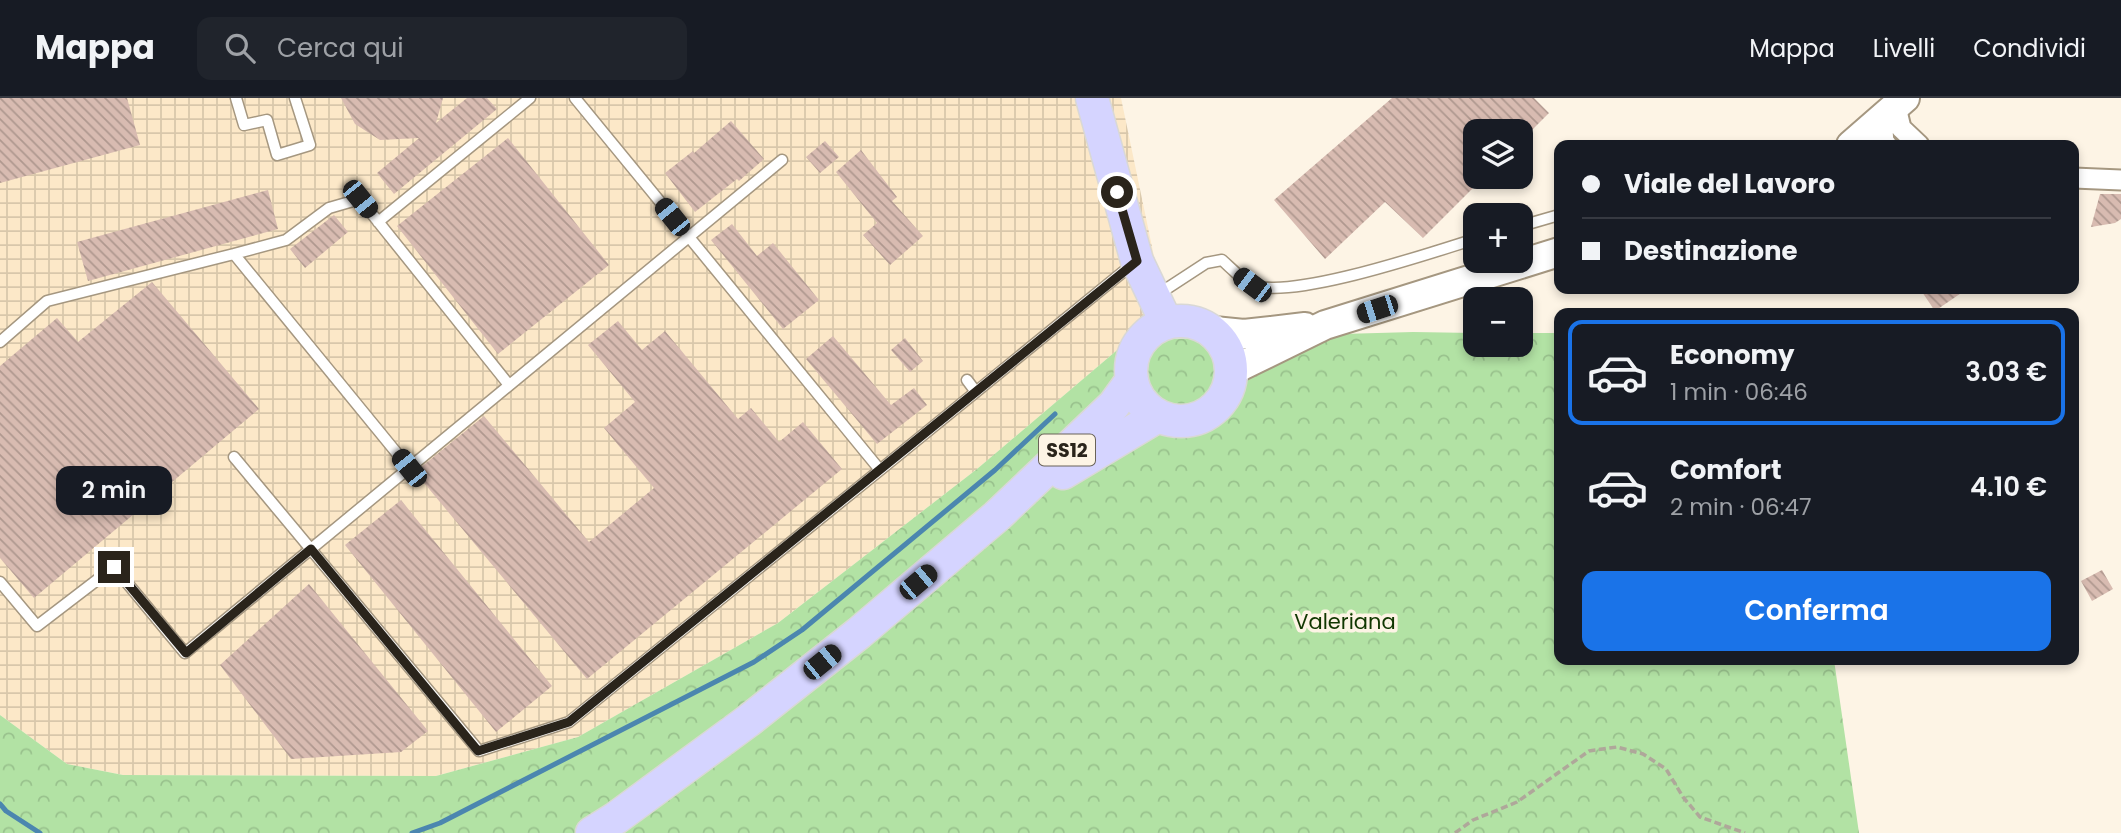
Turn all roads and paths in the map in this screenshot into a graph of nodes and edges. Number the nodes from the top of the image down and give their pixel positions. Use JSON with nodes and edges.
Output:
{"nodes":[{"id":1,"x":236,"y":98,"type":"edge"},
{"id":2,"x":295,"y":98,"type":"edge"},
{"id":3,"x":530,"y":98,"type":"edge"},
{"id":4,"x":575,"y":98,"type":"edge"},
{"id":5,"x":1092,"y":98,"type":"edge"},
{"id":6,"x":1894,"y":120,"type":"edge"},
{"id":7,"x":1860,"y":140,"type":"edge"},
{"id":8,"x":1914,"y":140,"type":"edge"},
{"id":9,"x":782,"y":160,"type":"dead end"},
{"id":10,"x":2079,"y":178,"type":"edge"},
{"id":11,"x":2121,"y":180,"type":"edge"},
{"id":12,"x":1554,"y":216,"type":"edge"},
{"id":13,"x":378,"y":222,"type":"junction"},
{"id":14,"x":1533,"y":223,"type":"edge"},
{"id":15,"x":689,"y":237,"type":"junction"},
{"id":16,"x":1463,"y":243,"type":"edge"},
{"id":17,"x":234,"y":254,"type":"junction"},
{"id":18,"x":1554,"y":254,"type":"edge"},
{"id":19,"x":1137,"y":261,"type":"junction"},
{"id":20,"x":1160,"y":310,"type":"junction"},
{"id":21,"x":1325,"y":325,"type":"junction"},
{"id":22,"x":1214,"y":331,"type":"junction"},
{"id":23,"x":0,"y":342,"type":"edge"},
{"id":24,"x":1233,"y":370,"type":"junction"},
{"id":25,"x":967,"y":380,"type":"dead end"},
{"id":26,"x":1132,"y":380,"type":"junction"},
{"id":27,"x":509,"y":385,"type":"junction"},
{"id":28,"x":976,"y":392,"type":"junction"},
{"id":29,"x":1158,"y":416,"type":"junction"},
{"id":30,"x":234,"y":457,"type":"dead end"},
{"id":31,"x":409,"y":468,"type":"junction"},
{"id":32,"x":880,"y":470,"type":"junction"},
{"id":33,"x":997,"y":516,"type":"junction"},
{"id":34,"x":311,"y":549,"type":"junction"},
{"id":35,"x":0,"y":582,"type":"edge"},
{"id":36,"x":592,"y":833,"type":"edge"},
{"id":37,"x":1455,"y":833,"type":"edge"},
{"id":38,"x":1745,"y":833,"type":"edge"}],
"edges":[{"from":1,"to":2,"type":"lane"},
{"from":3,"to":13,"type":"lane"},
{"from":4,"to":15,"type":"lane"},
{"from":5,"to":19,"type":"main road"},
{"from":6,"to":7,"type":"main road"},
{"from":6,"to":8,"type":"street"},
{"from":9,"to":15,"type":"lane"},
{"from":10,"to":11,"type":"street"},
{"from":12,"to":14,"type":"lane"},
{"from":13,"to":17,"type":"lane"},
{"from":13,"to":27,"type":"lane"},
{"from":15,"to":27,"type":"lane"},
{"from":15,"to":32,"type":"lane"},
{"from":16,"to":20,"type":"lane"},
{"from":17,"to":23,"type":"lane"},
{"from":17,"to":31,"type":"lane"},
{"from":18,"to":21,"type":"main road"},
{"from":19,"to":20,"type":"main road"},
{"from":19,"to":28,"type":"lane"},
{"from":20,"to":22,"type":"main road"},
{"from":20,"to":26,"type":"main road","number":"SS12"},
{"from":21,"to":22,"type":"main road"},
{"from":21,"to":24,"type":"main road"},
{"from":22,"to":24,"type":"main road"},
{"from":24,"to":29,"type":"main road"},
{"from":25,"to":28,"type":"lane"},
{"from":26,"to":29,"type":"main road"},
{"from":26,"to":33,"type":"main road","number":"SS12"},
{"from":27,"to":31,"type":"lane"},
{"from":28,"to":32,"type":"lane"},
{"from":29,"to":33,"type":"main road","number":"SS12"},
{"from":30,"to":34,"type":"lane"},
{"from":31,"to":34,"type":"lane"},
{"from":32,"to":34,"type":"lane"},
{"from":33,"to":36,"type":"main road","number":"SS12"},
{"from":34,"to":35,"type":"lane"},
{"from":37,"to":38,"type":"path"}]}
